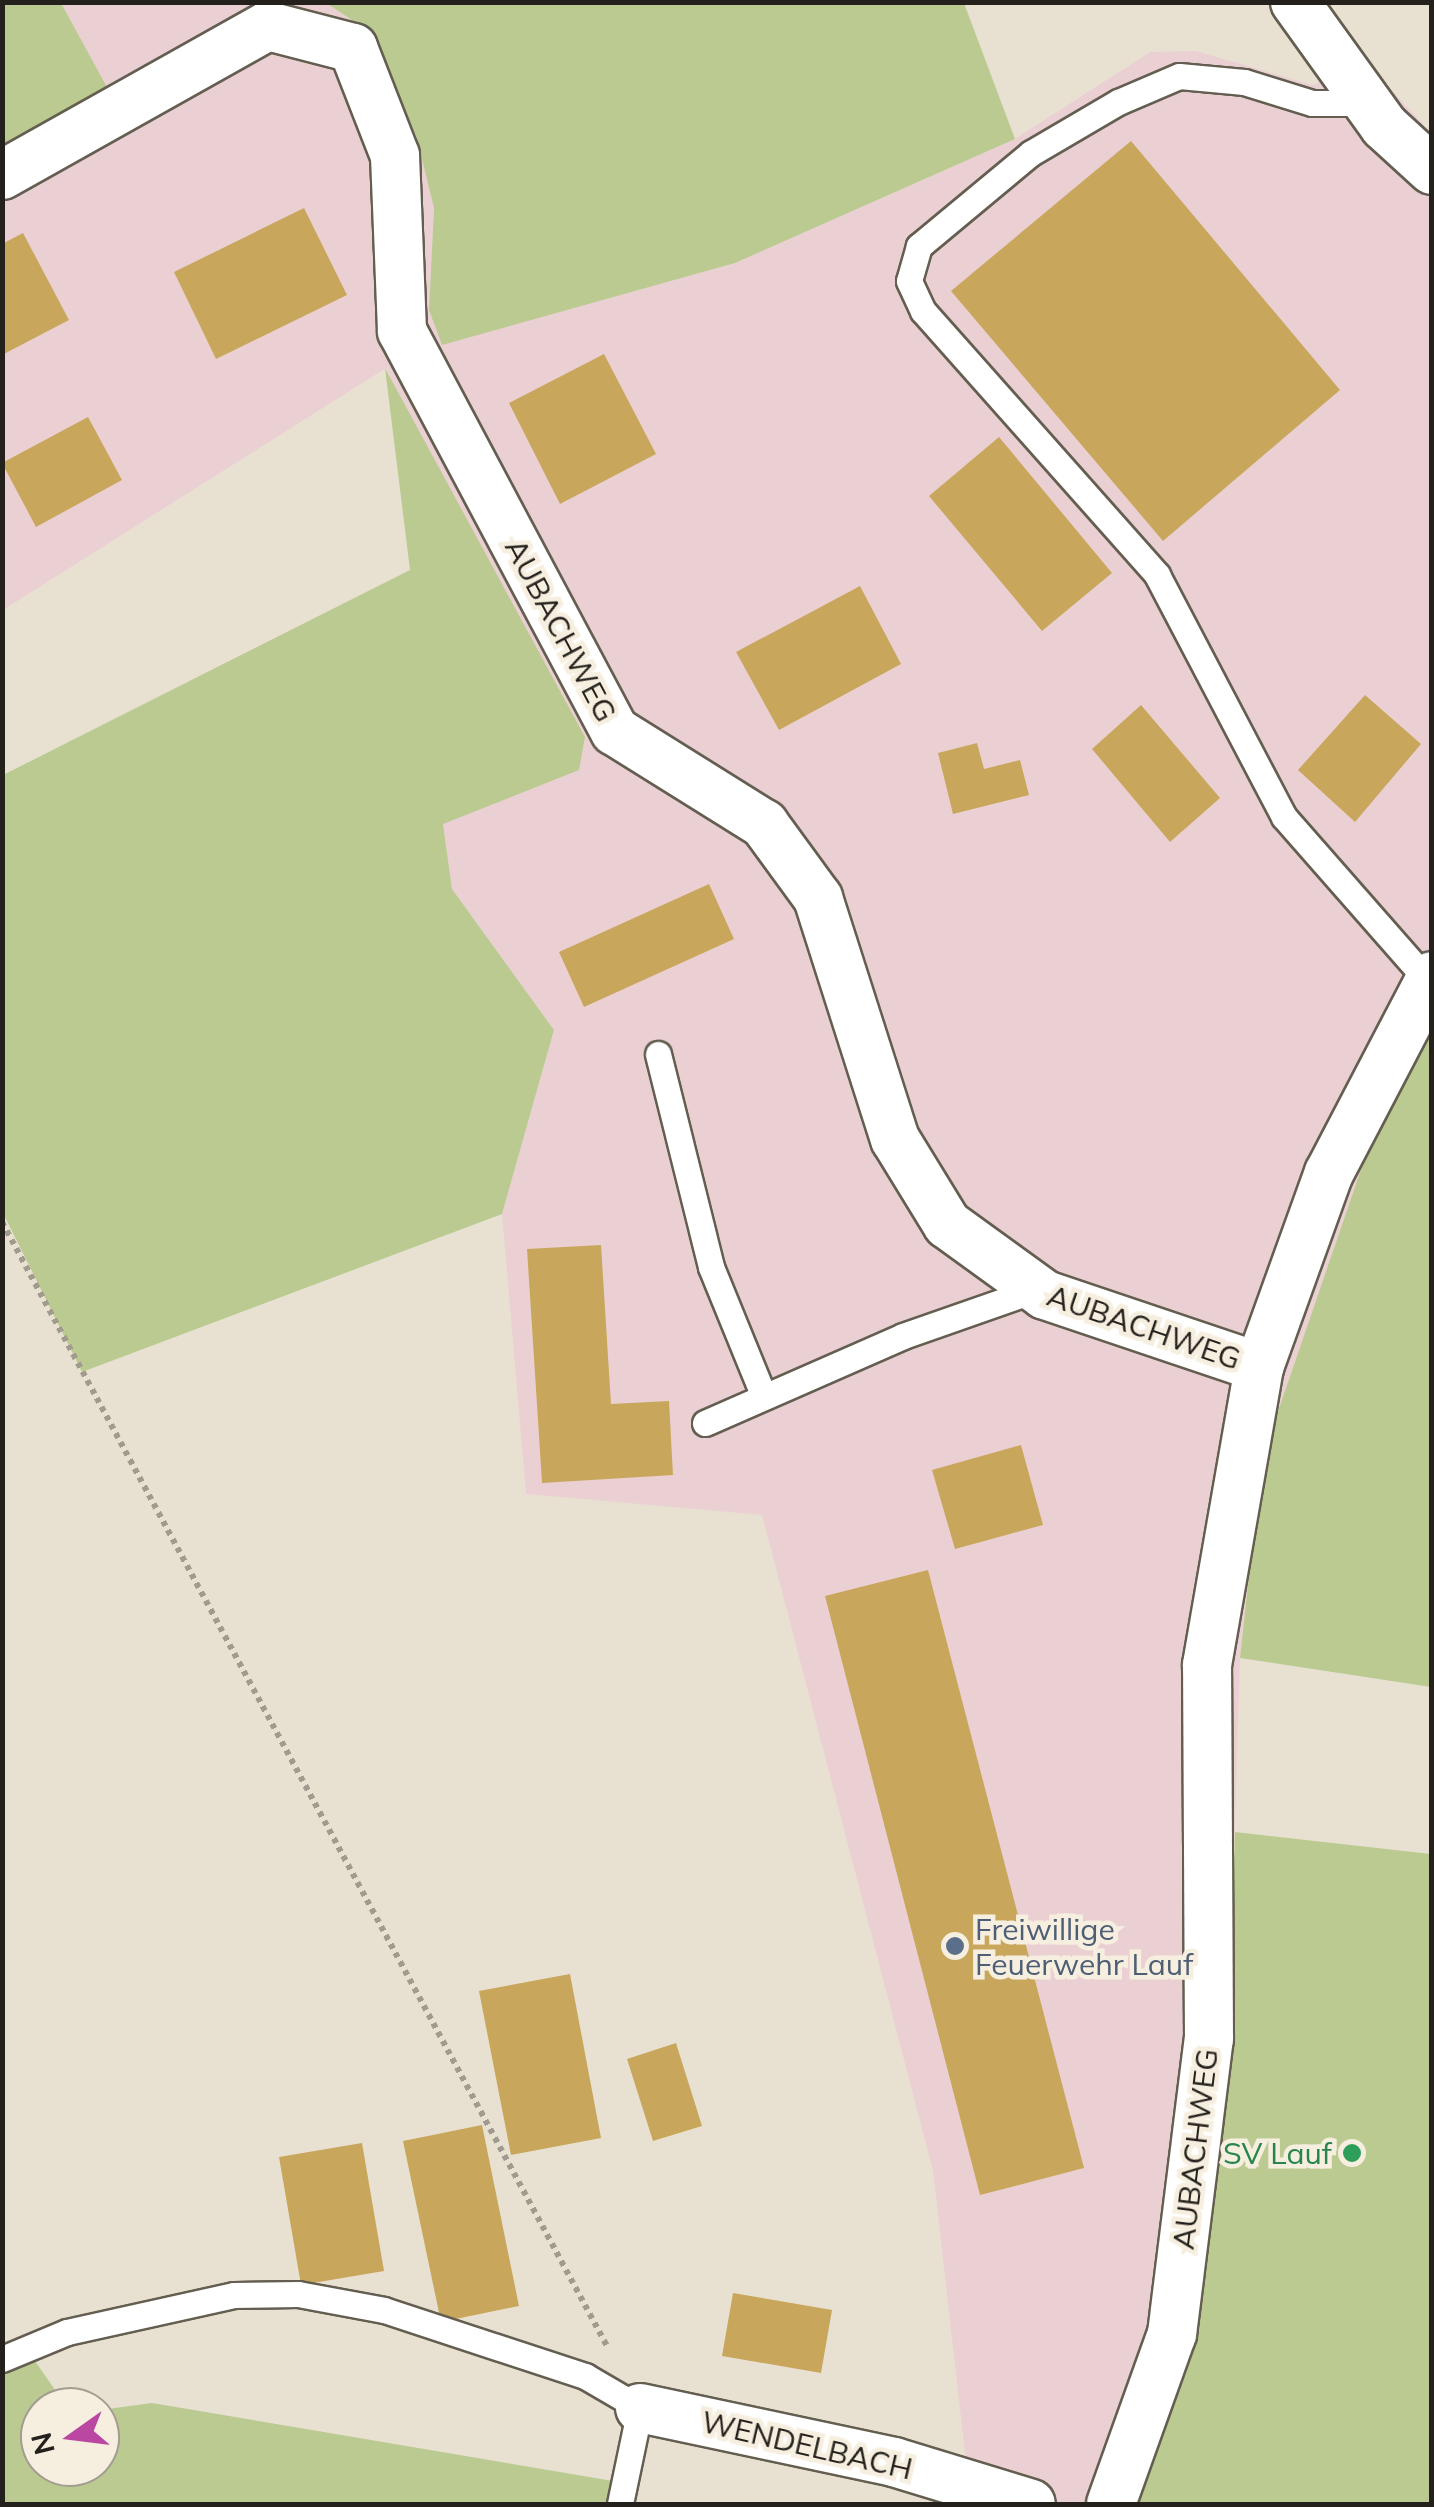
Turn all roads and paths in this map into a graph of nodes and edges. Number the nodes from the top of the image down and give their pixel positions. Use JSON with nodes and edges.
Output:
{"nodes":[{"id":1,"x":1295,"y":2,"type":"edge"},
{"id":2,"x":1368,"y":102,"type":"junction"},
{"id":3,"x":1432,"y":170,"type":"edge"},
{"id":4,"x":2,"y":175,"type":"edge"},
{"id":5,"x":1430,"y":978,"type":"edge"},
{"id":6,"x":658,"y":1054,"type":"dead end"},
{"id":7,"x":2,"y":1222,"type":"edge"},
{"id":8,"x":1037,"y":1289,"type":"junction"},
{"id":9,"x":1260,"y":1367,"type":"junction"},
{"id":10,"x":764,"y":1397,"type":"junction"},
{"id":11,"x":705,"y":1423,"type":"dead end"},
{"id":12,"x":2,"y":2359,"type":"edge"},
{"id":13,"x":640,"y":2408,"type":"junction"},
{"id":14,"x":620,"y":2504,"type":"edge"},
{"id":15,"x":1031,"y":2504,"type":"edge"},
{"id":16,"x":1111,"y":2504,"type":"edge"}],
"edges":[{"from":1,"to":2,"type":"street"},
{"from":2,"to":3,"type":"street"},
{"from":2,"to":5,"type":"lane"},
{"from":4,"to":8,"type":"street","name":"AUBACHWEG"},
{"from":5,"to":9,"type":"street","name":"AUBACHWEG"},
{"from":6,"to":10,"type":"lane"},
{"from":7,"to":13,"type":"path"},
{"from":8,"to":9,"type":"street","name":"AUBACHWEG"},
{"from":8,"to":10,"type":"lane"},
{"from":9,"to":16,"type":"street","name":"AUBACHWEG"},
{"from":10,"to":11,"type":"lane"},
{"from":12,"to":13,"type":"lane"},
{"from":13,"to":14,"type":"lane"},
{"from":13,"to":15,"type":"street","name":"WENDELBACH"}]}
